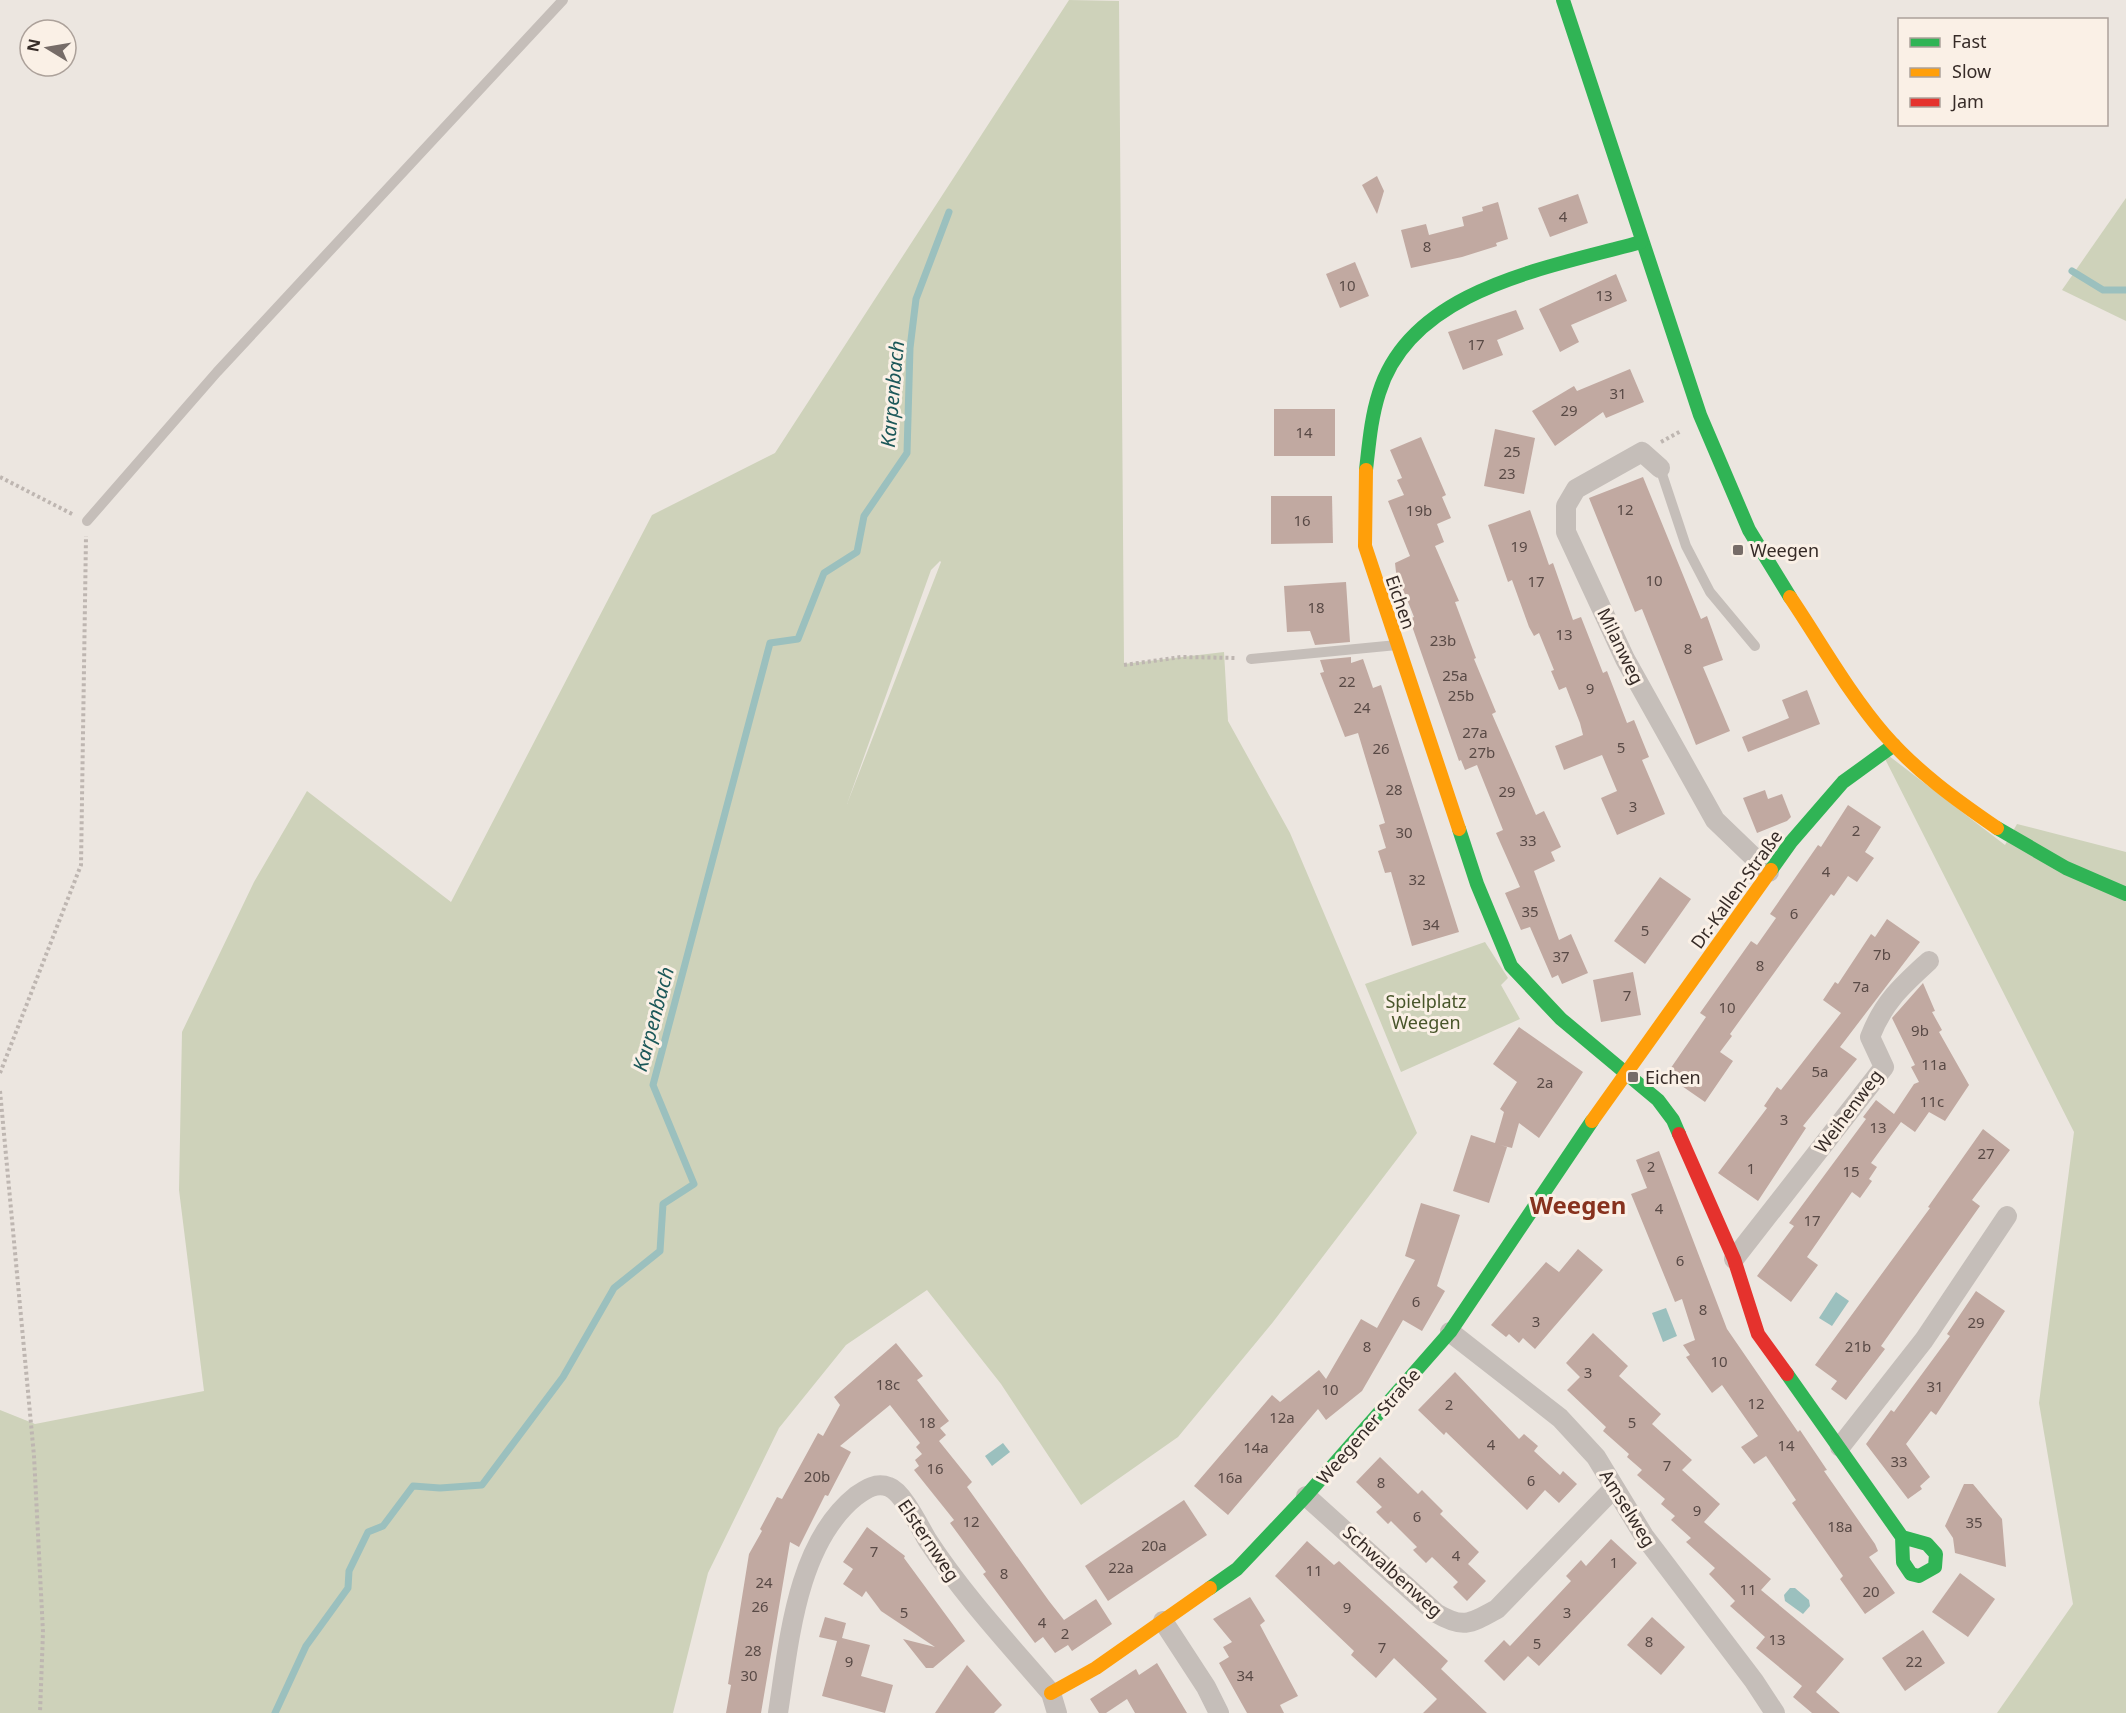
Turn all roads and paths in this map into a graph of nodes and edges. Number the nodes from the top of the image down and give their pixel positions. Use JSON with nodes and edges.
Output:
{"nodes":[{"id":1,"x":563,"y":0,"type":"edge"},
{"id":2,"x":1563,"y":0,"type":"edge"},
{"id":3,"x":1641,"y":242,"type":"junction"},
{"id":4,"x":1701,"y":419,"type":"junction"},
{"id":5,"x":1642,"y":452,"type":"junction"},
{"id":6,"x":1660,"y":468,"type":"joint"},
{"id":7,"x":0,"y":477,"type":"edge"},
{"id":8,"x":87,"y":521,"type":"junction"},
{"id":9,"x":1397,"y":645,"type":"junction"},
{"id":10,"x":1755,"y":646,"type":"dead end"},
{"id":11,"x":1251,"y":659,"type":"joint"},
{"id":12,"x":1124,"y":665,"type":"dead end"},
{"id":13,"x":1894,"y":746,"type":"junction"},
{"id":14,"x":1769,"y":873,"type":"junction"},
{"id":15,"x":2126,"y":894,"type":"edge"},
{"id":16,"x":1929,"y":961,"type":"dead end"},
{"id":17,"x":1625,"y":1072,"type":"junction"},
{"id":18,"x":0,"y":1073,"type":"edge"},
{"id":19,"x":0,"y":1091,"type":"edge"},
{"id":20,"x":2007,"y":1216,"type":"dead end"},
{"id":21,"x":1734,"y":1258,"type":"junction"},
{"id":22,"x":1450,"y":1332,"type":"junction"},
{"id":23,"x":1840,"y":1446,"type":"junction"},
{"id":24,"x":1614,"y":1488,"type":"junction"},
{"id":25,"x":1306,"y":1496,"type":"junction"},
{"id":26,"x":1902,"y":1537,"type":"dead end"},
{"id":27,"x":1163,"y":1621,"type":"junction"},
{"id":28,"x":1051,"y":1693,"type":"junction"},
{"id":29,"x":40,"y":1713,"type":"edge"},
{"id":30,"x":778,"y":1713,"type":"edge"},
{"id":31,"x":1057,"y":1713,"type":"edge"},
{"id":32,"x":1219,"y":1713,"type":"edge"},
{"id":33,"x":1775,"y":1713,"type":"edge"}],
"edges":[{"from":1,"to":8,"type":"lane"},
{"from":2,"to":3,"type":"street"},
{"from":3,"to":4,"type":"street"},
{"from":3,"to":9,"type":"street","name":"Eichen"},
{"from":4,"to":5,"type":"path"},
{"from":4,"to":13,"type":"street"},
{"from":5,"to":6,"type":"street"},
{"from":5,"to":14,"type":"street","name":"Milanweg"},
{"from":6,"to":10,"type":"lane"},
{"from":7,"to":8,"type":"path"},
{"from":8,"to":18,"type":"path"},
{"from":9,"to":11,"type":"lane"},
{"from":9,"to":17,"type":"street","name":"Eichen"},
{"from":11,"to":12,"type":"path"},
{"from":13,"to":14,"type":"street","name":"Dr.-Kallen-Straße"},
{"from":13,"to":15,"type":"street"},
{"from":14,"to":17,"type":"street","name":"Dr.-Kallen-Straße"},
{"from":16,"to":21,"type":"street","name":"Weihenweg"},
{"from":17,"to":21,"type":"street"},
{"from":17,"to":22,"type":"street","name":"Weegener Straße"},
{"from":19,"to":29,"type":"path"},
{"from":20,"to":23,"type":"street"},
{"from":21,"to":23,"type":"street"},
{"from":22,"to":24,"type":"street","name":"Amselweg"},
{"from":22,"to":25,"type":"street","name":"Weegener Straße"},
{"from":23,"to":26,"type":"street"},
{"from":24,"to":25,"type":"street","name":"Schwalbenweg"},
{"from":24,"to":33,"type":"street","name":"Amselweg"},
{"from":25,"to":27,"type":"street","name":"Weegener Straße"},
{"from":27,"to":28,"type":"street","name":"Weegener Straße"},
{"from":27,"to":32,"type":"street"},
{"from":28,"to":30,"type":"street","name":"Elsternweg"},
{"from":28,"to":31,"type":"street"}]}
